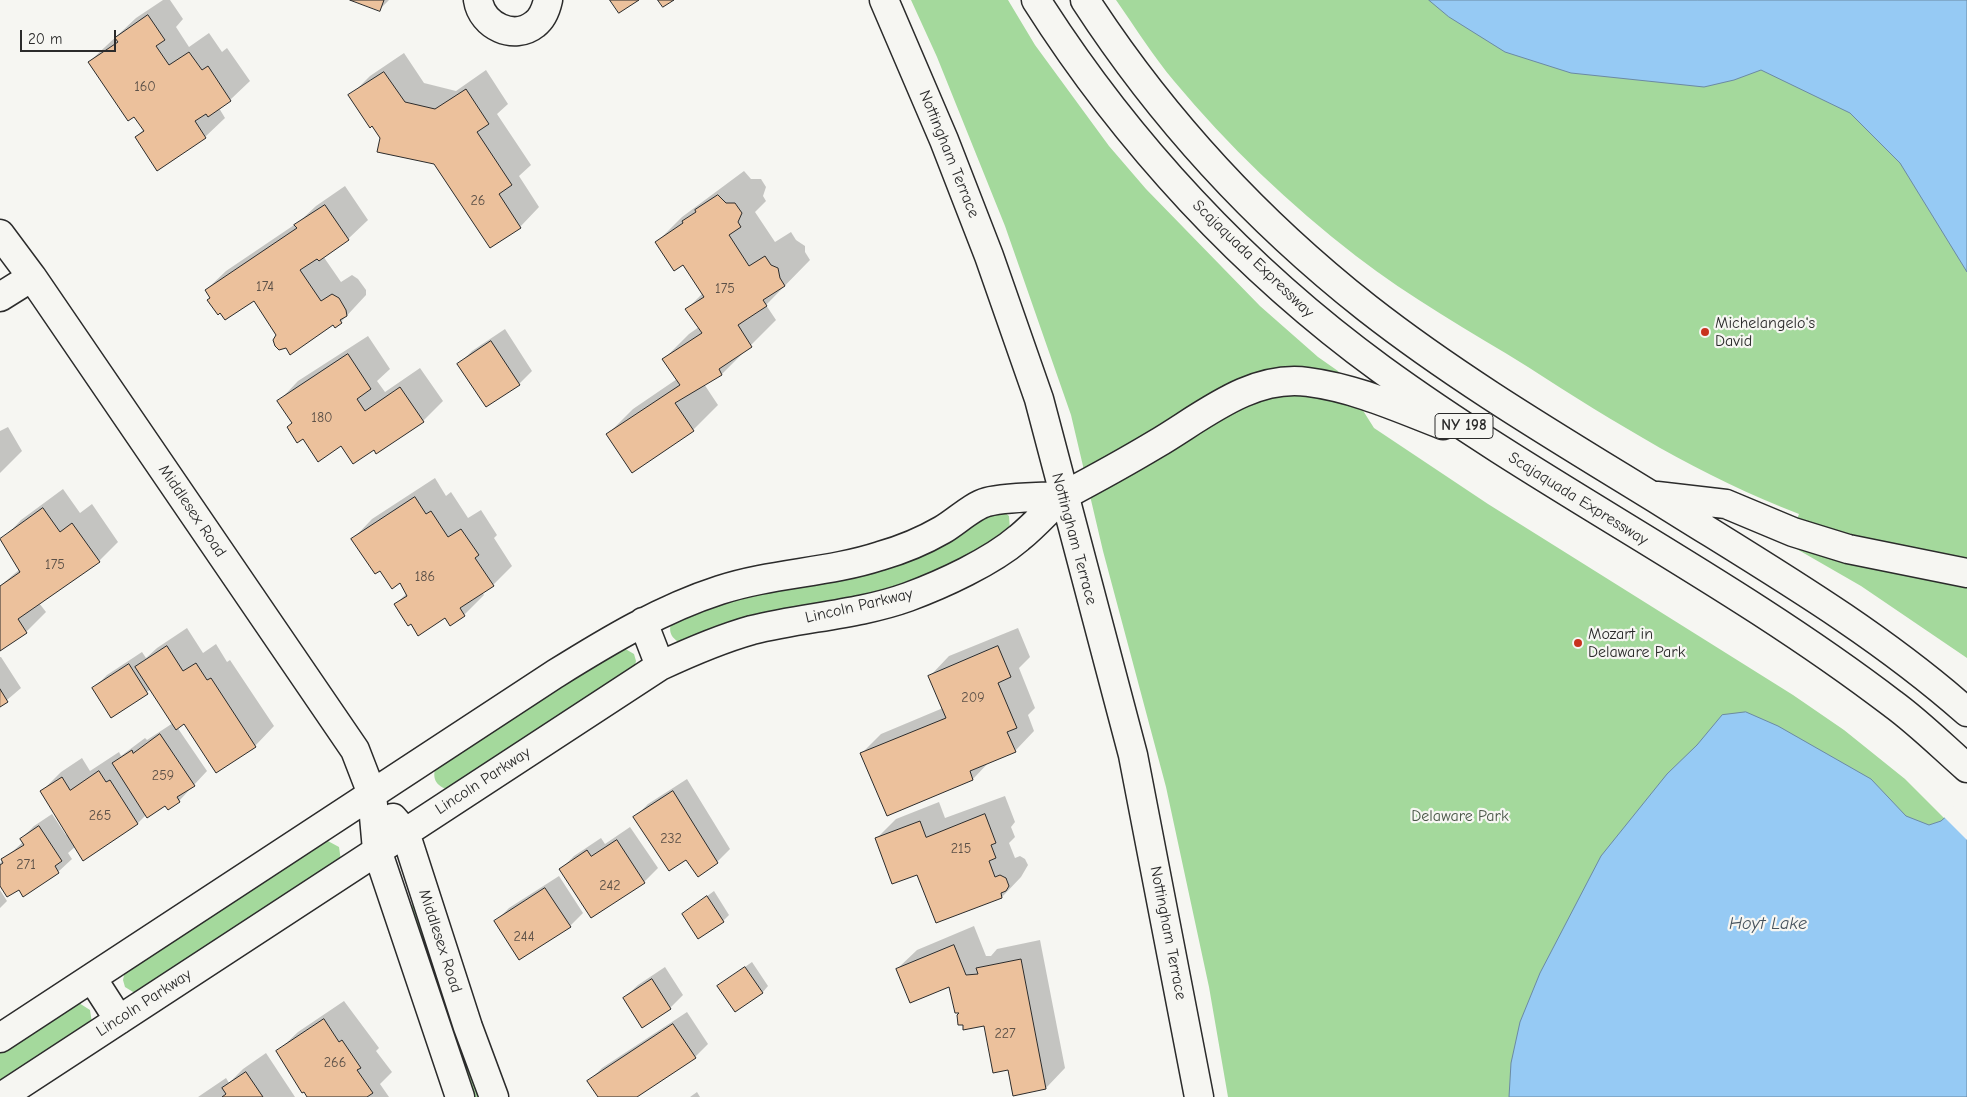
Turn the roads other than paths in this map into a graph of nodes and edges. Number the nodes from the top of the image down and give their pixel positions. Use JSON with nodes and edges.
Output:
{"nodes":[{"id":1,"x":478,"y":0,"type":"edge"},
{"id":2,"x":548,"y":0,"type":"edge"},
{"id":3,"x":884,"y":0,"type":"edge"},
{"id":4,"x":1036,"y":0,"type":"edge"},
{"id":5,"x":1086,"y":0,"type":"edge"},
{"id":6,"x":0,"y":234,"type":"edge"},
{"id":7,"x":32,"y":277,"type":"junction"},
{"id":8,"x":0,"y":296,"type":"edge"},
{"id":9,"x":1487,"y":441,"type":"junction"},
{"id":10,"x":1650,"y":495,"type":"junction"},
{"id":11,"x":1063,"y":496,"type":"junction"},
{"id":12,"x":1967,"y":573,"type":"edge"},
{"id":13,"x":643,"y":622,"type":"junction"},
{"id":14,"x":660,"y":666,"type":"junction"},
{"id":15,"x":1967,"y":712,"type":"edge"},
{"id":16,"x":1967,"y":768,"type":"edge"},
{"id":17,"x":372,"y":794,"type":"junction"},
{"id":18,"x":405,"y":832,"type":"junction"},
{"id":19,"x":377,"y":850,"type":"junction"},
{"id":20,"x":92,"y":978,"type":"junction"},
{"id":21,"x":119,"y":1020,"type":"junction"},
{"id":22,"x":0,"y":1038,"type":"edge"},
{"id":23,"x":1,"y":1097,"type":"edge"},
{"id":24,"x":460,"y":1097,"type":"edge"},
{"id":25,"x":494,"y":1097,"type":"edge"},
{"id":26,"x":1199,"y":1097,"type":"edge"}],
"edges":[{"from":1,"to":2,"type":"main road"},
{"from":3,"to":11,"type":"main road","name":"Nottingham Terrace"},
{"from":4,"to":9,"type":"main road","name":"Scajaquada Expressway","number":"NY 198"},
{"from":5,"to":10,"type":"main road","number":"NY 198"},
{"from":6,"to":7,"type":"main road","name":"Middlesex Road"},
{"from":7,"to":8,"type":"main road"},
{"from":7,"to":17,"type":"main road","name":"Middlesex Road"},
{"from":9,"to":11,"type":"main road"},
{"from":9,"to":16,"type":"main road","name":"Scajaquada Expressway","number":"NY 198"},
{"from":10,"to":12,"type":"main road"},
{"from":10,"to":15,"type":"main road","number":"NY 198"},
{"from":11,"to":13,"type":"main road"},
{"from":11,"to":14,"type":"main road","name":"Lincoln Parkway"},
{"from":11,"to":26,"type":"main road","name":"Nottingham Terrace"},
{"from":13,"to":14,"type":"main road"},
{"from":13,"to":17,"type":"main road"},
{"from":14,"to":18,"type":"main road","name":"Lincoln Parkway"},
{"from":17,"to":18,"type":"main road","name":"Middlesex Road"},
{"from":17,"to":19,"type":"main road","name":"Middlesex Road"},
{"from":17,"to":20,"type":"main road"},
{"from":18,"to":19,"type":"main road","name":"Lincoln Parkway"},
{"from":18,"to":25,"type":"main road","name":"Middlesex Road"},
{"from":19,"to":21,"type":"main road","name":"Lincoln Parkway"},
{"from":19,"to":24,"type":"main road","name":"Middlesex Road"},
{"from":20,"to":21,"type":"main road"},
{"from":20,"to":22,"type":"main road"},
{"from":21,"to":23,"type":"main road","name":"Lincoln Parkway"}]}
